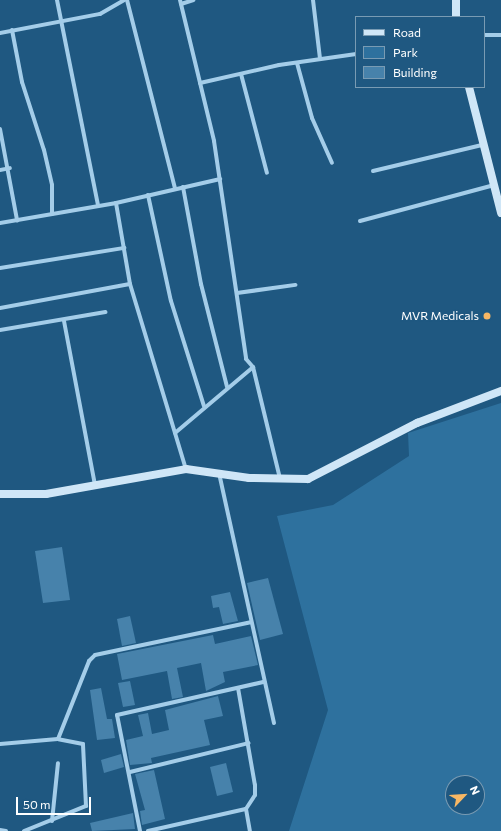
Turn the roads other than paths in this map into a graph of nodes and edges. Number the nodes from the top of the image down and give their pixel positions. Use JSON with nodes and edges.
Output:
{"nodes":[{"id":1,"x":57,"y":0,"type":"edge"},
{"id":2,"x":125,"y":0,"type":"edge"},
{"id":3,"x":193,"y":0,"type":"edge"},
{"id":4,"x":313,"y":0,"type":"edge"},
{"id":5,"x":456,"y":0,"type":"edge"},
{"id":6,"x":180,"y":2,"type":"edge"},
{"id":7,"x":456,"y":16,"type":"edge"},
{"id":8,"x":62,"y":24,"type":"junction"},
{"id":9,"x":12,"y":30,"type":"junction"},
{"id":10,"x":0,"y":33,"type":"edge"},
{"id":11,"x":485,"y":35,"type":"edge"},
{"id":12,"x":501,"y":35,"type":"edge"},
{"id":13,"x":355,"y":54,"type":"edge"},
{"id":14,"x":320,"y":60,"type":"junction"},
{"id":15,"x":297,"y":63,"type":"junction"},
{"id":16,"x":241,"y":74,"type":"junction"},
{"id":17,"x":200,"y":83,"type":"junction"},
{"id":18,"x":469,"y":88,"type":"edge"},
{"id":19,"x":0,"y":129,"type":"edge"},
{"id":20,"x":482,"y":145,"type":"junction"},
{"id":21,"x":332,"y":164,"type":"dead end"},
{"id":22,"x":10,"y":168,"type":"junction"},
{"id":23,"x":0,"y":170,"type":"edge"},
{"id":24,"x":372,"y":171,"type":"dead end"},
{"id":25,"x":267,"y":174,"type":"dead end"},
{"id":26,"x":220,"y":179,"type":"junction"},
{"id":27,"x":494,"y":185,"type":"junction"},
{"id":28,"x":183,"y":187,"type":"junction"},
{"id":29,"x":175,"y":189,"type":"junction"},
{"id":30,"x":148,"y":195,"type":"junction"},
{"id":31,"x":116,"y":203,"type":"junction"},
{"id":32,"x":98,"y":205,"type":"junction"},
{"id":33,"x":501,"y":213,"type":"edge"},
{"id":34,"x":52,"y":214,"type":"junction"},
{"id":35,"x":17,"y":220,"type":"junction"},
{"id":36,"x":360,"y":221,"type":"dead end"},
{"id":37,"x":0,"y":223,"type":"edge"},
{"id":38,"x":124,"y":248,"type":"junction"},
{"id":39,"x":0,"y":268,"type":"edge"},
{"id":40,"x":130,"y":284,"type":"junction"},
{"id":41,"x":295,"y":285,"type":"dead end"},
{"id":42,"x":237,"y":293,"type":"junction"},
{"id":43,"x":0,"y":308,"type":"edge"},
{"id":44,"x":105,"y":312,"type":"dead end"},
{"id":45,"x":64,"y":321,"type":"junction"},
{"id":46,"x":0,"y":330,"type":"edge"},
{"id":47,"x":253,"y":367,"type":"junction"},
{"id":48,"x":226,"y":387,"type":"junction"},
{"id":49,"x":501,"y":391,"type":"edge"},
{"id":50,"x":204,"y":406,"type":"junction"},
{"id":51,"x":175,"y":433,"type":"junction"},
{"id":52,"x":186,"y":469,"type":"junction"},
{"id":53,"x":219,"y":472,"type":"junction"},
{"id":54,"x":280,"y":480,"type":"junction"},
{"id":55,"x":95,"y":486,"type":"junction"},
{"id":56,"x":0,"y":494,"type":"edge"},
{"id":57,"x":251,"y":622,"type":"junction"},
{"id":58,"x":264,"y":682,"type":"junction"},
{"id":59,"x":238,"y":688,"type":"junction"},
{"id":60,"x":274,"y":723,"type":"dead end"},
{"id":61,"x":58,"y":739,"type":"junction"},
{"id":62,"x":249,"y":743,"type":"junction"},
{"id":63,"x":0,"y":744,"type":"edge"},
{"id":64,"x":58,"y":763,"type":"dead end"},
{"id":65,"x":130,"y":772,"type":"junction"},
{"id":66,"x":246,"y":809,"type":"junction"},
{"id":67,"x":52,"y":821,"type":"junction"},
{"id":68,"x":0,"y":830,"type":"edge"},
{"id":69,"x":6,"y":831,"type":"edge"},
{"id":70,"x":24,"y":831,"type":"edge"},
{"id":71,"x":140,"y":831,"type":"edge"},
{"id":72,"x":148,"y":831,"type":"edge"},
{"id":73,"x":250,"y":831,"type":"edge"}],
"edges":[{"from":1,"to":8,"type":"street"},
{"from":2,"to":8,"type":"street"},
{"from":2,"to":29,"type":"street"},
{"from":3,"to":6,"type":"street"},
{"from":4,"to":14,"type":"street"},
{"from":5,"to":7,"type":"main road"},
{"from":6,"to":17,"type":"street"},
{"from":8,"to":9,"type":"street"},
{"from":8,"to":32,"type":"street"},
{"from":9,"to":10,"type":"street"},
{"from":9,"to":34,"type":"street"},
{"from":11,"to":12,"type":"street"},
{"from":13,"to":14,"type":"street"},
{"from":14,"to":15,"type":"street"},
{"from":15,"to":16,"type":"street"},
{"from":15,"to":21,"type":"street"},
{"from":16,"to":17,"type":"street"},
{"from":16,"to":25,"type":"street"},
{"from":17,"to":26,"type":"street"},
{"from":18,"to":20,"type":"main road"},
{"from":19,"to":22,"type":"street"},
{"from":20,"to":24,"type":"street"},
{"from":20,"to":27,"type":"main road"},
{"from":22,"to":23,"type":"street"},
{"from":22,"to":35,"type":"street"},
{"from":26,"to":28,"type":"street"},
{"from":26,"to":42,"type":"street"},
{"from":27,"to":33,"type":"main road"},
{"from":27,"to":36,"type":"street"},
{"from":28,"to":29,"type":"street"},
{"from":28,"to":48,"type":"street"},
{"from":29,"to":30,"type":"street"},
{"from":30,"to":31,"type":"street"},
{"from":30,"to":50,"type":"street"},
{"from":31,"to":32,"type":"street"},
{"from":31,"to":38,"type":"street"},
{"from":32,"to":34,"type":"street"},
{"from":34,"to":35,"type":"street"},
{"from":35,"to":37,"type":"street"},
{"from":38,"to":39,"type":"street"},
{"from":38,"to":40,"type":"street"},
{"from":40,"to":43,"type":"street"},
{"from":40,"to":51,"type":"street"},
{"from":41,"to":42,"type":"street"},
{"from":42,"to":47,"type":"street"},
{"from":44,"to":45,"type":"street"},
{"from":45,"to":46,"type":"street"},
{"from":45,"to":55,"type":"street"},
{"from":47,"to":48,"type":"street"},
{"from":47,"to":54,"type":"street"},
{"from":48,"to":50,"type":"street"},
{"from":49,"to":54,"type":"main road"},
{"from":50,"to":51,"type":"street"},
{"from":51,"to":52,"type":"street"},
{"from":52,"to":53,"type":"main road"},
{"from":52,"to":55,"type":"main road"},
{"from":53,"to":54,"type":"main road"},
{"from":53,"to":57,"type":"street"},
{"from":55,"to":56,"type":"main road"},
{"from":57,"to":58,"type":"street"},
{"from":57,"to":61,"type":"street"},
{"from":58,"to":59,"type":"street"},
{"from":58,"to":60,"type":"street"},
{"from":59,"to":62,"type":"street"},
{"from":59,"to":65,"type":"street"},
{"from":61,"to":63,"type":"street"},
{"from":61,"to":67,"type":"street"},
{"from":62,"to":65,"type":"street"},
{"from":62,"to":66,"type":"street"},
{"from":64,"to":67,"type":"street"},
{"from":65,"to":71,"type":"street"},
{"from":66,"to":72,"type":"street"},
{"from":66,"to":73,"type":"street"},
{"from":67,"to":70,"type":"street"},
{"from":68,"to":69,"type":"street"}]}
